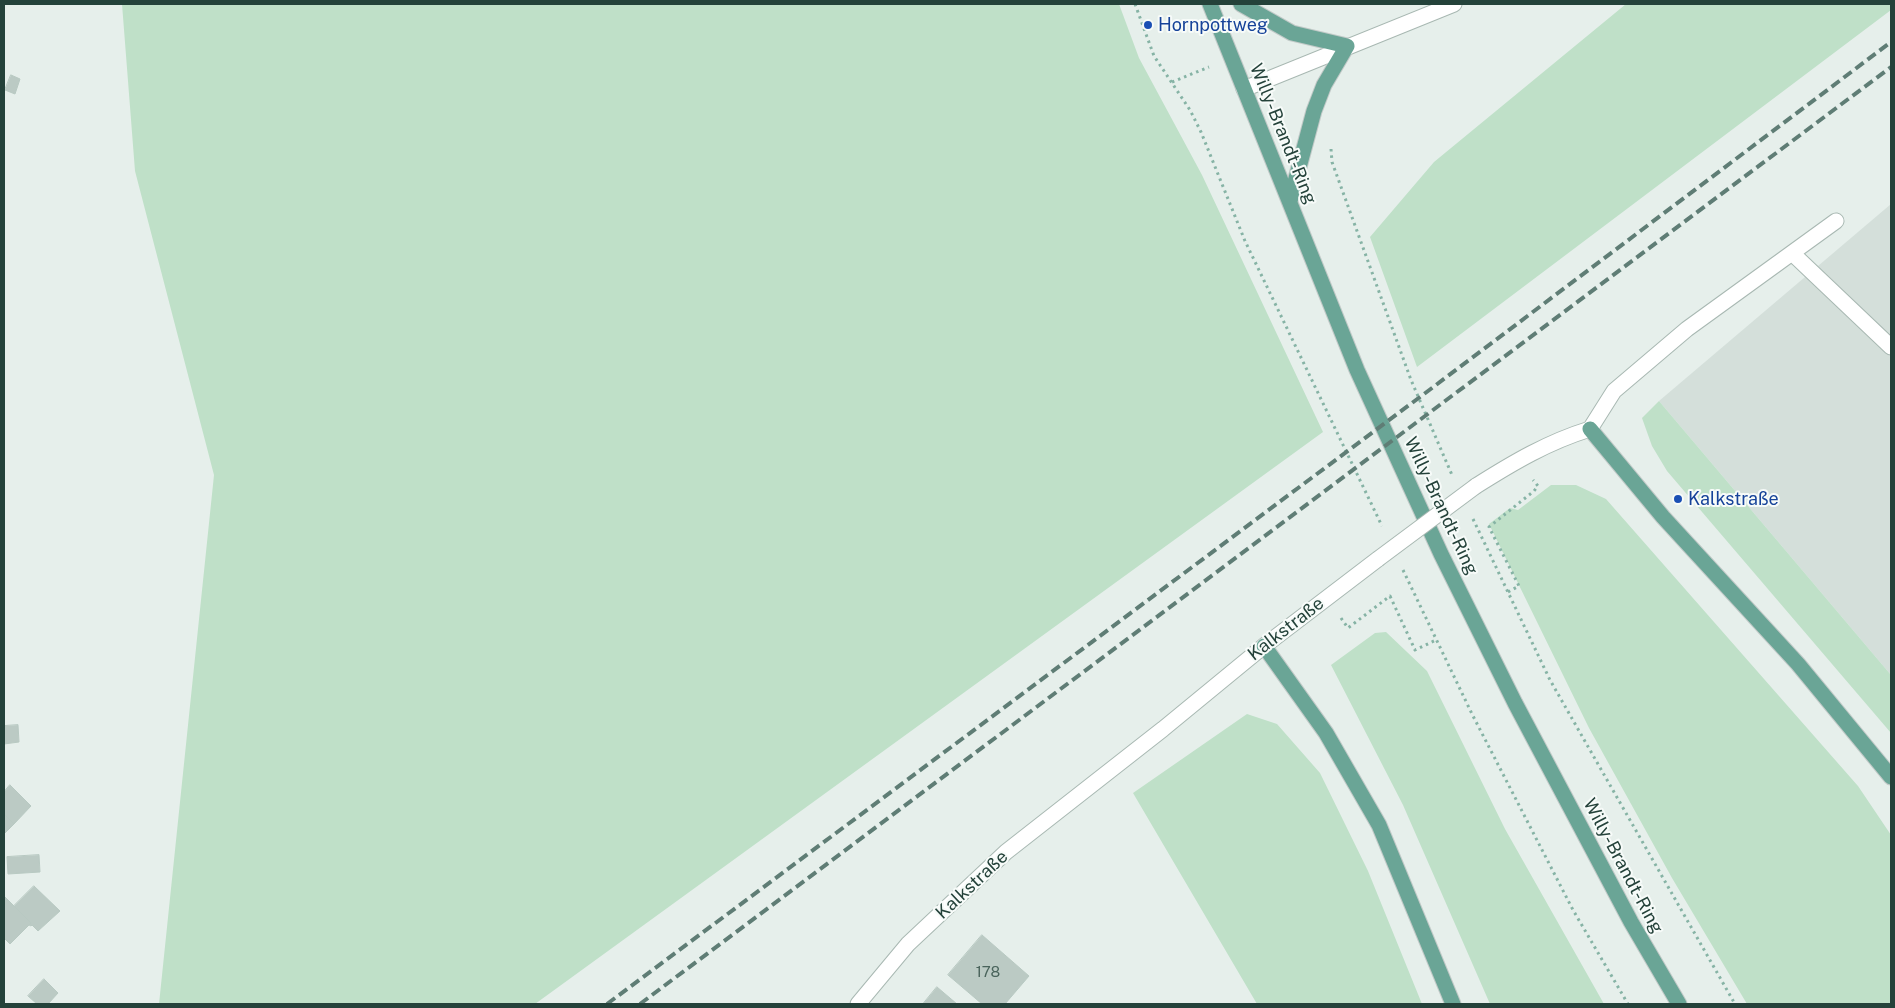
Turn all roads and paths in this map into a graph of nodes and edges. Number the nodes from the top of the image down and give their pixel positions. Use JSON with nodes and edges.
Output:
{"nodes":[{"id":1,"x":1135,"y":4,"type":"edge"},
{"id":2,"x":1210,"y":4,"type":"edge"},
{"id":3,"x":1240,"y":4,"type":"edge"},
{"id":4,"x":1454,"y":4,"type":"edge"},
{"id":5,"x":1347,"y":46,"type":"junction"},
{"id":6,"x":1172,"y":82,"type":"dead end"},
{"id":7,"x":1244,"y":89,"type":"junction"},
{"id":8,"x":1330,"y":146,"type":"dead end"},
{"id":9,"x":1290,"y":202,"type":"junction"},
{"id":10,"x":1836,"y":221,"type":"dead end"},
{"id":11,"x":1792,"y":253,"type":"junction"},
{"id":12,"x":1891,"y":347,"type":"edge"},
{"id":13,"x":1590,"y":429,"type":"junction"},
{"id":14,"x":1454,"y":477,"type":"dead end"},
{"id":15,"x":1534,"y":491,"type":"dead end"},
{"id":16,"x":1473,"y":518,"type":"dead end"},
{"id":17,"x":1508,"y":592,"type":"junction"},
{"id":18,"x":1348,"y":628,"type":"dead end"},
{"id":19,"x":1436,"y":640,"type":"dead end"},
{"id":20,"x":1264,"y":646,"type":"junction"},
{"id":21,"x":1891,"y":777,"type":"edge"},
{"id":22,"x":858,"y":1004,"type":"edge"},
{"id":23,"x":1453,"y":1004,"type":"edge"},
{"id":24,"x":1679,"y":1004,"type":"edge"},
{"id":25,"x":1735,"y":1004,"type":"edge"}],
"edges":[{"from":1,"to":6,"type":"path"},
{"from":2,"to":7,"type":"main road","name":"Willy-Brandt-Ring"},
{"from":3,"to":5,"type":"main road"},
{"from":4,"to":5,"type":"street"},
{"from":5,"to":7,"type":"street"},
{"from":5,"to":9,"type":"main road"},
{"from":7,"to":9,"type":"main road","name":"Willy-Brandt-Ring"},
{"from":8,"to":14,"type":"path"},
{"from":9,"to":24,"type":"main road","name":"Willy-Brandt-Ring"},
{"from":10,"to":11,"type":"street"},
{"from":11,"to":12,"type":"street"},
{"from":11,"to":13,"type":"street"},
{"from":13,"to":20,"type":"street","name":"Kalkstraße","bridge":true},
{"from":13,"to":21,"type":"main road"},
{"from":15,"to":17,"type":"path"},
{"from":16,"to":17,"type":"path"},
{"from":17,"to":25,"type":"path"},
{"from":18,"to":19,"type":"path"},
{"from":20,"to":22,"type":"street","name":"Kalkstraße"},
{"from":20,"to":23,"type":"main road"}]}
